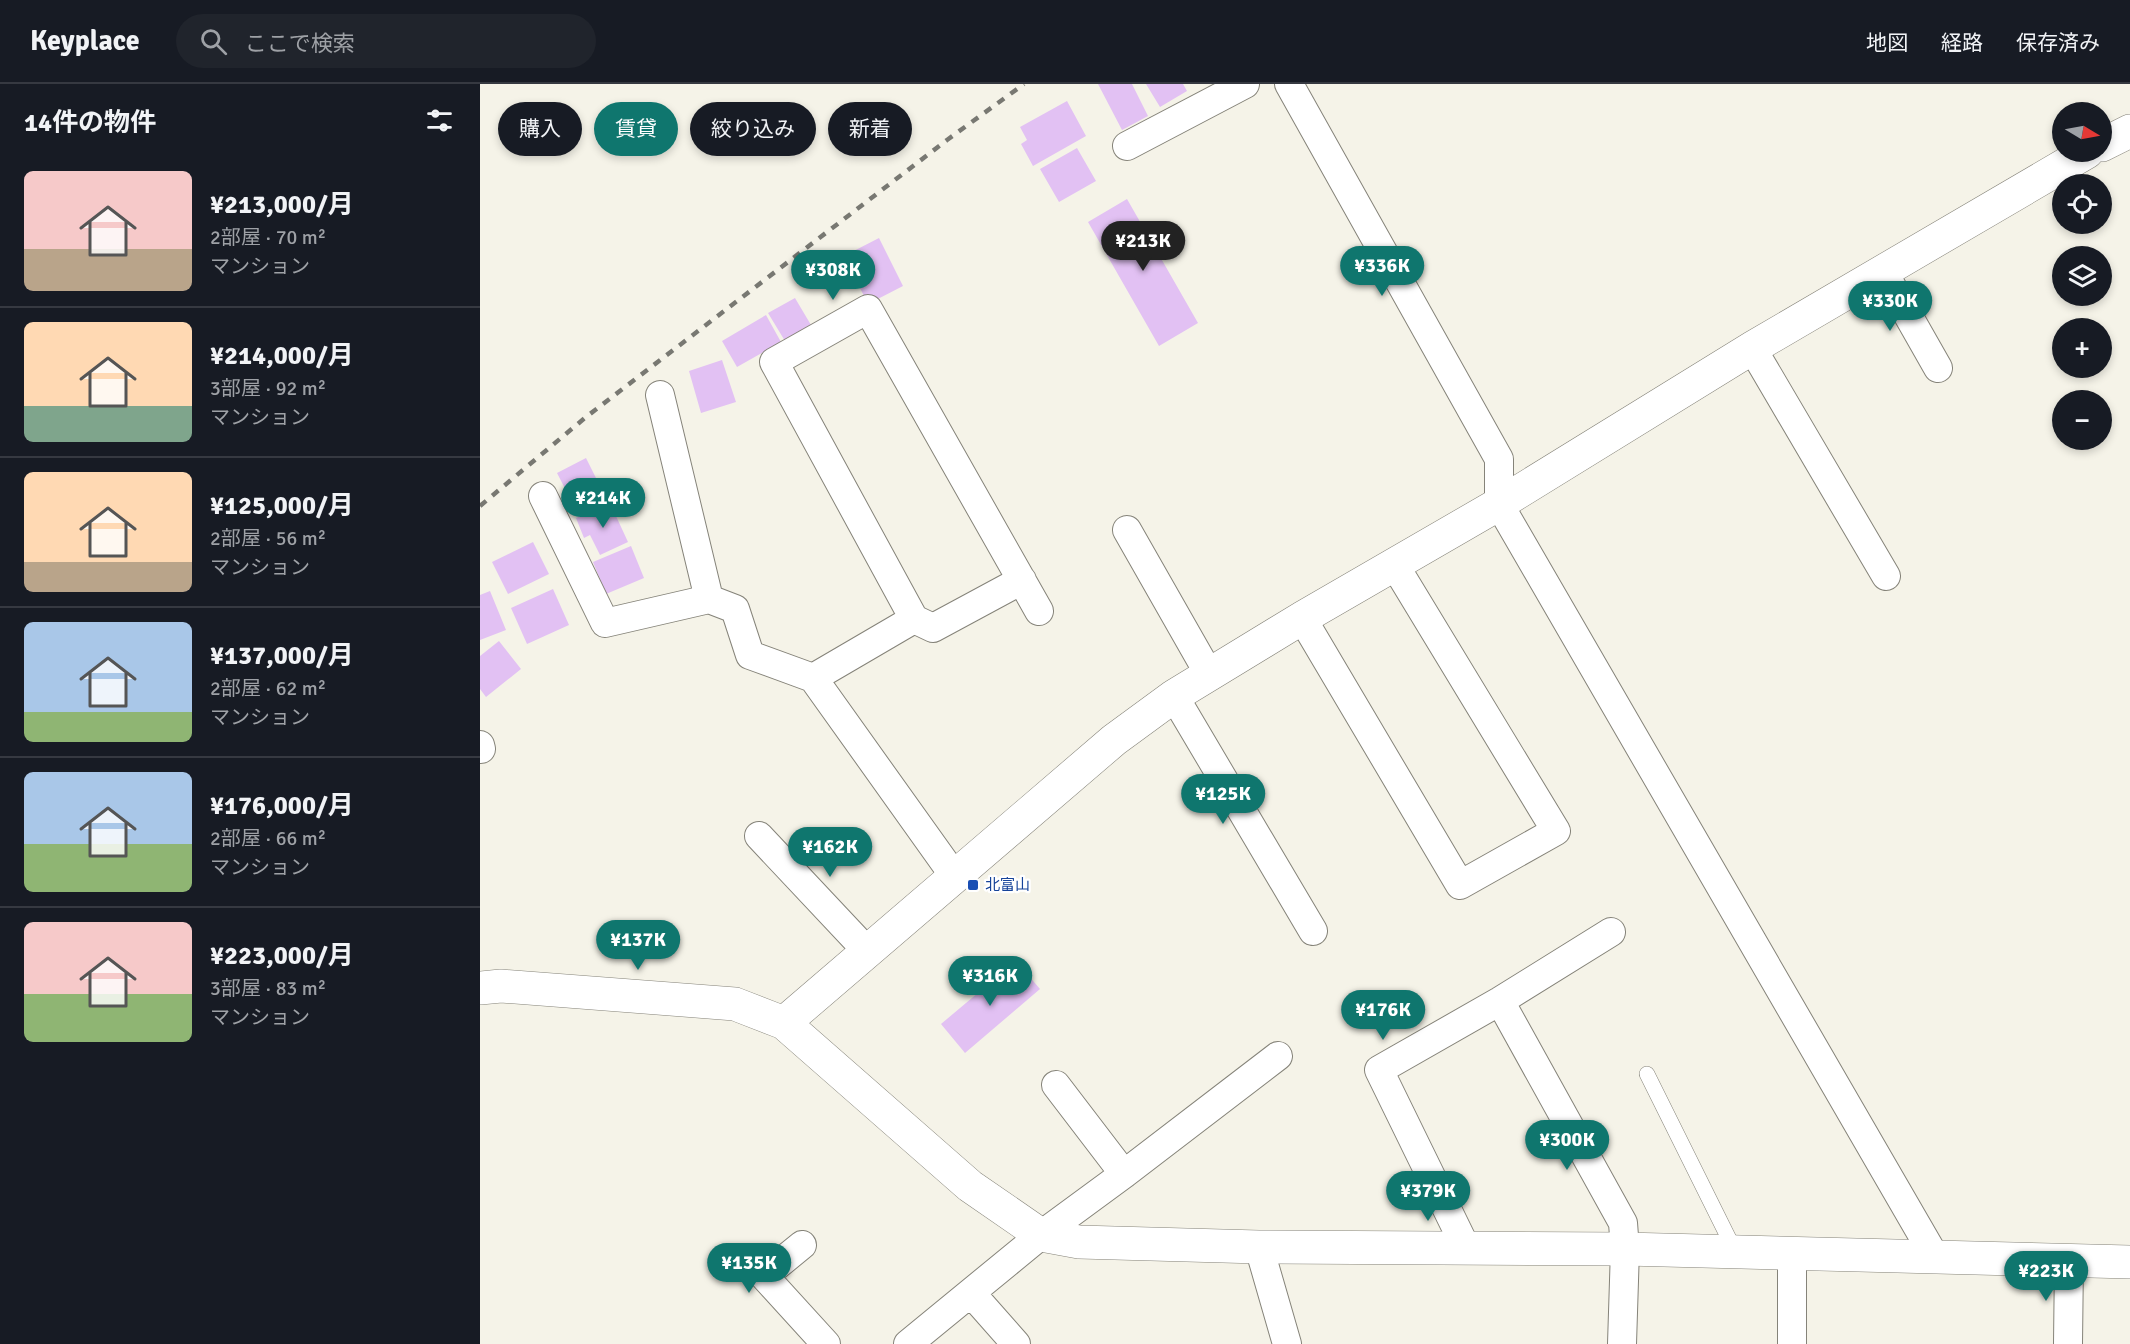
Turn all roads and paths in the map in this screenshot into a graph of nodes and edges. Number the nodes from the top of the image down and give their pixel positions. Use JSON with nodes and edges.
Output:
{"nodes":[{"id":1,"x":1245,"y":84,"type":"edge"},
{"id":2,"x":1289,"y":84,"type":"edge"},
{"id":3,"x":2130,"y":131,"type":"edge"},
{"id":4,"x":2112,"y":140,"type":"edge"},
{"id":5,"x":1126,"y":146,"type":"dead end"},
{"id":6,"x":2070,"y":162,"type":"edge"},
{"id":7,"x":1884,"y":273,"type":"junction"},
{"id":8,"x":1752,"y":348,"type":"junction"},
{"id":9,"x":1938,"y":368,"type":"dead end"},
{"id":10,"x":660,"y":395,"type":"dead end"},
{"id":11,"x":543,"y":496,"type":"dead end"},
{"id":12,"x":1499,"y":504,"type":"junction"},
{"id":13,"x":1127,"y":530,"type":"dead end"},
{"id":14,"x":1394,"y":564,"type":"junction"},
{"id":15,"x":1886,"y":576,"type":"dead end"},
{"id":16,"x":1022,"y":580,"type":"junction"},
{"id":17,"x":709,"y":599,"type":"junction"},
{"id":18,"x":1039,"y":610,"type":"dead end"},
{"id":19,"x":1302,"y":618,"type":"junction"},
{"id":20,"x":914,"y":619,"type":"junction"},
{"id":21,"x":1209,"y":674,"type":"junction"},
{"id":22,"x":813,"y":678,"type":"junction"},
{"id":23,"x":1174,"y":696,"type":"junction"},
{"id":24,"x":759,"y":836,"type":"dead end"},
{"id":25,"x":955,"y":877,"type":"junction"},
{"id":26,"x":1313,"y":931,"type":"dead end"},
{"id":27,"x":1611,"y":932,"type":"dead end"},
{"id":28,"x":868,"y":951,"type":"junction"},
{"id":29,"x":480,"y":988,"type":"edge"},
{"id":30,"x":1500,"y":1001,"type":"junction"},
{"id":31,"x":784,"y":1023,"type":"junction"},
{"id":32,"x":1278,"y":1056,"type":"dead end"},
{"id":33,"x":1647,"y":1074,"type":"dead end"},
{"id":34,"x":1056,"y":1085,"type":"dead end"},
{"id":35,"x":1124,"y":1174,"type":"junction"},
{"id":36,"x":1041,"y":1235,"type":"junction"},
{"id":37,"x":802,"y":1245,"type":"dead end"},
{"id":38,"x":1259,"y":1247,"type":"junction"},
{"id":39,"x":1466,"y":1248,"type":"junction"},
{"id":40,"x":1625,"y":1249,"type":"junction"},
{"id":41,"x":1736,"y":1253,"type":"junction"},
{"id":42,"x":1792,"y":1254,"type":"junction"},
{"id":43,"x":1935,"y":1257,"type":"junction"},
{"id":44,"x":2069,"y":1260,"type":"junction"},
{"id":45,"x":2130,"y":1262,"type":"edge"},
{"id":46,"x":971,"y":1293,"type":"junction"},
{"id":47,"x":826,"y":1344,"type":"edge"},
{"id":48,"x":908,"y":1344,"type":"edge"},
{"id":49,"x":1016,"y":1344,"type":"edge"},
{"id":50,"x":1287,"y":1344,"type":"edge"},
{"id":51,"x":1623,"y":1344,"type":"edge"},
{"id":52,"x":1792,"y":1344,"type":"edge"},
{"id":53,"x":2068,"y":1344,"type":"edge"}],
"edges":[{"from":1,"to":5,"type":"street"},
{"from":2,"to":12,"type":"street"},
{"from":3,"to":4,"type":"street"},
{"from":6,"to":7,"type":"street"},
{"from":7,"to":8,"type":"street"},
{"from":7,"to":9,"type":"street"},
{"from":8,"to":12,"type":"street"},
{"from":8,"to":15,"type":"street"},
{"from":10,"to":17,"type":"street"},
{"from":11,"to":17,"type":"street"},
{"from":12,"to":14,"type":"street"},
{"from":12,"to":43,"type":"street"},
{"from":13,"to":21,"type":"street"},
{"from":14,"to":19,"type":"street"},
{"from":14,"to":19,"type":"street"},
{"from":16,"to":18,"type":"street"},
{"from":16,"to":20,"type":"street"},
{"from":16,"to":20,"type":"street"},
{"from":17,"to":22,"type":"street"},
{"from":19,"to":21,"type":"street"},
{"from":20,"to":22,"type":"street"},
{"from":21,"to":23,"type":"street"},
{"from":22,"to":25,"type":"street"},
{"from":23,"to":25,"type":"street"},
{"from":23,"to":26,"type":"street"},
{"from":24,"to":28,"type":"street"},
{"from":25,"to":28,"type":"street"},
{"from":27,"to":30,"type":"street"},
{"from":28,"to":31,"type":"street"},
{"from":29,"to":31,"type":"street"},
{"from":30,"to":39,"type":"street"},
{"from":30,"to":40,"type":"street"},
{"from":31,"to":36,"type":"street"},
{"from":32,"to":35,"type":"street"},
{"from":33,"to":41,"type":"lane"},
{"from":34,"to":35,"type":"street"},
{"from":35,"to":36,"type":"street"},
{"from":36,"to":38,"type":"street"},
{"from":36,"to":46,"type":"street"},
{"from":37,"to":47,"type":"street"},
{"from":38,"to":39,"type":"street"},
{"from":38,"to":50,"type":"street"},
{"from":39,"to":40,"type":"street"},
{"from":40,"to":41,"type":"street"},
{"from":40,"to":51,"type":"street"},
{"from":41,"to":42,"type":"street"},
{"from":42,"to":43,"type":"street"},
{"from":42,"to":52,"type":"street"},
{"from":43,"to":44,"type":"street"},
{"from":44,"to":45,"type":"street"},
{"from":44,"to":53,"type":"street"},
{"from":46,"to":48,"type":"street"},
{"from":46,"to":49,"type":"street"}]}
